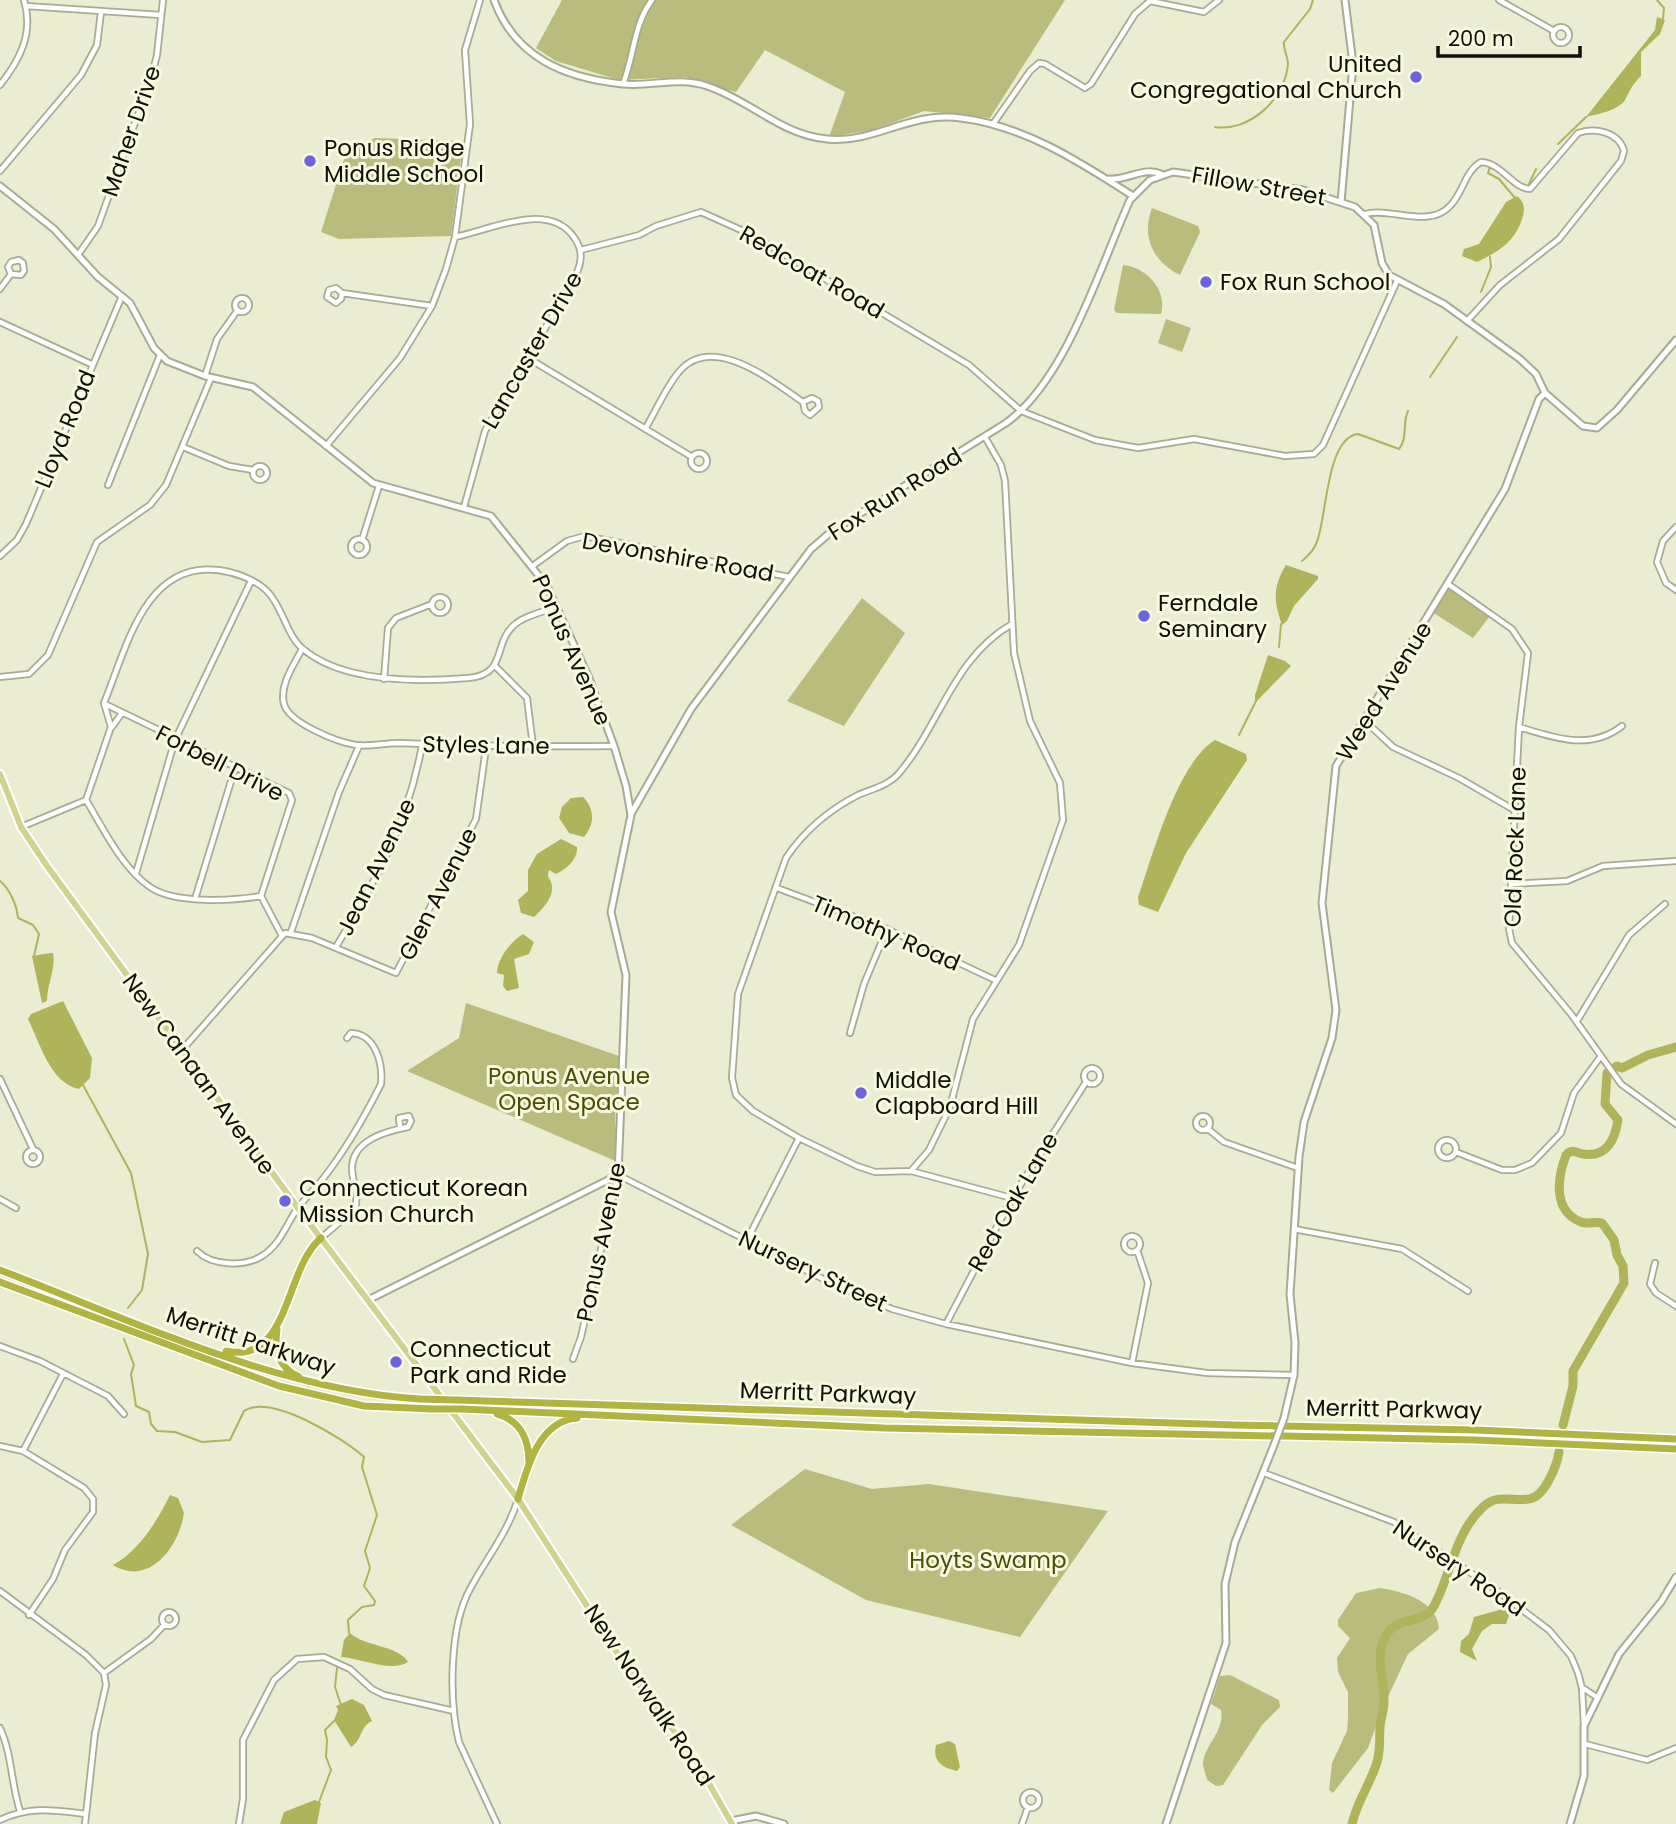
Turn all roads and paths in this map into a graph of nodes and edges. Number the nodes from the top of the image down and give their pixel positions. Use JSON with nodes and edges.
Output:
{"nodes":[{"id":1,"x":163,"y":0,"type":"edge"},
{"id":2,"x":480,"y":0,"type":"edge"},
{"id":3,"x":494,"y":0,"type":"edge"},
{"id":4,"x":652,"y":0,"type":"edge"},
{"id":5,"x":1219,"y":0,"type":"edge"},
{"id":6,"x":1345,"y":0,"type":"edge"},
{"id":7,"x":1499,"y":0,"type":"edge"},
{"id":8,"x":25,"y":3,"type":"edge"},
{"id":9,"x":101,"y":12,"type":"junction"},
{"id":10,"x":161,"y":15,"type":"junction"},
{"id":11,"x":1554,"y":31,"type":"dead end"},
{"id":12,"x":623,"y":84,"type":"junction"},
{"id":13,"x":0,"y":85,"type":"edge"},
{"id":14,"x":993,"y":124,"type":"junction"},
{"id":15,"x":0,"y":171,"type":"edge"},
{"id":16,"x":1161,"y":174,"type":"junction"},
{"id":17,"x":1133,"y":176,"type":"junction"},
{"id":18,"x":1105,"y":178,"type":"junction"},
{"id":19,"x":1143,"y":184,"type":"junction"},
{"id":20,"x":0,"y":186,"type":"edge"},
{"id":21,"x":1133,"y":196,"type":"junction"},
{"id":22,"x":1341,"y":202,"type":"junction"},
{"id":23,"x":1365,"y":214,"type":"junction"},
{"id":24,"x":455,"y":237,"type":"junction"},
{"id":25,"x":581,"y":250,"type":"junction"},
{"id":26,"x":78,"y":255,"type":"junction"},
{"id":27,"x":11,"y":274,"type":"dead end"},
{"id":28,"x":1397,"y":281,"type":"junction"},
{"id":29,"x":0,"y":289,"type":"edge"},
{"id":30,"x":342,"y":293,"type":"dead end"},
{"id":31,"x":122,"y":296,"type":"junction"},
{"id":32,"x":432,"y":306,"type":"junction"},
{"id":33,"x":237,"y":311,"type":"dead end"},
{"id":34,"x":1466,"y":321,"type":"junction"},
{"id":35,"x":0,"y":322,"type":"edge"},
{"id":36,"x":1676,"y":340,"type":"edge"},
{"id":37,"x":160,"y":355,"type":"junction"},
{"id":38,"x":528,"y":358,"type":"junction"},
{"id":39,"x":91,"y":364,"type":"junction"},
{"id":40,"x":208,"y":377,"type":"junction"},
{"id":41,"x":1545,"y":393,"type":"junction"},
{"id":42,"x":803,"y":402,"type":"dead end"},
{"id":43,"x":1021,"y":411,"type":"junction"},
{"id":44,"x":645,"y":429,"type":"junction"},
{"id":45,"x":985,"y":437,"type":"junction"},
{"id":46,"x":183,"y":447,"type":"junction"},
{"id":47,"x":325,"y":447,"type":"junction"},
{"id":48,"x":692,"y":457,"type":"dead end"},
{"id":49,"x":253,"y":470,"type":"dead end"},
{"id":50,"x":108,"y":485,"type":"dead end"},
{"id":51,"x":379,"y":486,"type":"junction"},
{"id":52,"x":464,"y":507,"type":"junction"},
{"id":53,"x":1676,"y":527,"type":"edge"},
{"id":54,"x":362,"y":540,"type":"dead end"},
{"id":55,"x":0,"y":556,"type":"edge"},
{"id":56,"x":534,"y":565,"type":"junction"},
{"id":57,"x":789,"y":577,"type":"junction"},
{"id":58,"x":251,"y":581,"type":"junction"},
{"id":59,"x":1448,"y":584,"type":"junction"},
{"id":60,"x":1676,"y":590,"type":"edge"},
{"id":61,"x":432,"y":604,"type":"dead end"},
{"id":62,"x":558,"y":606,"type":"junction"},
{"id":63,"x":1012,"y":624,"type":"junction"},
{"id":64,"x":302,"y":649,"type":"junction"},
{"id":65,"x":495,"y":666,"type":"junction"},
{"id":66,"x":0,"y":677,"type":"edge"},
{"id":67,"x":384,"y":679,"type":"junction"},
{"id":68,"x":104,"y":703,"type":"junction"},
{"id":69,"x":122,"y":713,"type":"junction"},
{"id":70,"x":1365,"y":720,"type":"junction"},
{"id":71,"x":1622,"y":726,"type":"dead end"},
{"id":72,"x":111,"y":727,"type":"junction"},
{"id":73,"x":1520,"y":727,"type":"junction"},
{"id":74,"x":175,"y":740,"type":"junction"},
{"id":75,"x":422,"y":745,"type":"junction"},
{"id":76,"x":359,"y":746,"type":"junction"},
{"id":77,"x":533,"y":746,"type":"junction"},
{"id":78,"x":614,"y":746,"type":"junction"},
{"id":79,"x":486,"y":748,"type":"junction"},
{"id":80,"x":235,"y":768,"type":"junction"},
{"id":81,"x":0,"y":774,"type":"edge"},
{"id":82,"x":626,"y":786,"type":"junction"},
{"id":83,"x":2,"y":787,"type":"edge"},
{"id":84,"x":644,"y":791,"type":"junction"},
{"id":85,"x":86,"y":800,"type":"junction"},
{"id":86,"x":1517,"y":811,"type":"junction"},
{"id":87,"x":631,"y":815,"type":"junction"},
{"id":88,"x":21,"y":827,"type":"junction"},
{"id":89,"x":1676,"y":861,"type":"edge"},
{"id":90,"x":136,"y":874,"type":"junction"},
{"id":91,"x":1511,"y":884,"type":"junction"},
{"id":92,"x":777,"y":888,"type":"junction"},
{"id":93,"x":261,"y":895,"type":"junction"},
{"id":94,"x":195,"y":899,"type":"junction"},
{"id":95,"x":1665,"y":904,"type":"dead end"},
{"id":96,"x":887,"y":929,"type":"junction"},
{"id":97,"x":291,"y":932,"type":"junction"},
{"id":98,"x":281,"y":934,"type":"junction"},
{"id":99,"x":336,"y":947,"type":"junction"},
{"id":100,"x":995,"y":980,"type":"junction"},
{"id":101,"x":1577,"y":1021,"type":"junction"},
{"id":102,"x":850,"y":1033,"type":"dead end"},
{"id":103,"x":346,"y":1038,"type":"dead end"},
{"id":104,"x":182,"y":1050,"type":"junction"},
{"id":105,"x":1601,"y":1056,"type":"junction"},
{"id":106,"x":0,"y":1079,"type":"edge"},
{"id":107,"x":1086,"y":1082,"type":"dead end"},
{"id":108,"x":1676,"y":1124,"type":"edge"},
{"id":109,"x":401,"y":1127,"type":"dead end"},
{"id":110,"x":1208,"y":1129,"type":"dead end"},
{"id":111,"x":799,"y":1138,"type":"junction"},
{"id":112,"x":33,"y":1149,"type":"dead end"},
{"id":113,"x":1456,"y":1152,"type":"junction"},
{"id":114,"x":1298,"y":1168,"type":"junction"},
{"id":115,"x":911,"y":1171,"type":"junction"},
{"id":116,"x":618,"y":1175,"type":"junction"},
{"id":117,"x":1012,"y":1198,"type":"junction"},
{"id":118,"x":0,"y":1199,"type":"edge"},
{"id":119,"x":16,"y":1208,"type":"dead end"},
{"id":120,"x":298,"y":1208,"type":"junction"},
{"id":121,"x":1294,"y":1229,"type":"junction"},
{"id":122,"x":321,"y":1238,"type":"junction"},
{"id":123,"x":747,"y":1240,"type":"junction"},
{"id":124,"x":1137,"y":1250,"type":"dead end"},
{"id":125,"x":197,"y":1251,"type":"dead end"},
{"id":126,"x":1655,"y":1263,"type":"dead end"},
{"id":127,"x":0,"y":1270,"type":"edge"},
{"id":128,"x":0,"y":1282,"type":"edge"},
{"id":129,"x":1468,"y":1291,"type":"dead end"},
{"id":130,"x":368,"y":1300,"type":"junction"},
{"id":131,"x":1676,"y":1306,"type":"edge"},
{"id":132,"x":946,"y":1324,"type":"junction"},
{"id":133,"x":277,"y":1327,"type":"junction"},
{"id":134,"x":0,"y":1346,"type":"edge"},
{"id":135,"x":201,"y":1346,"type":"junction"},
{"id":136,"x":573,"y":1359,"type":"dead end"},
{"id":137,"x":1132,"y":1363,"type":"junction"},
{"id":138,"x":63,"y":1374,"type":"junction"},
{"id":139,"x":1294,"y":1375,"type":"junction"},
{"id":140,"x":319,"y":1386,"type":"junction"},
{"id":141,"x":482,"y":1410,"type":"junction"},
{"id":142,"x":124,"y":1414,"type":"dead end"},
{"id":143,"x":602,"y":1415,"type":"junction"},
{"id":144,"x":1676,"y":1439,"type":"edge"},
{"id":145,"x":0,"y":1446,"type":"edge"},
{"id":146,"x":1676,"y":1449,"type":"edge"},
{"id":147,"x":23,"y":1451,"type":"junction"},
{"id":148,"x":529,"y":1466,"type":"junction"},
{"id":149,"x":1264,"y":1473,"type":"junction"},
{"id":150,"x":519,"y":1499,"type":"junction"},
{"id":151,"x":564,"y":1567,"type":"joint"},
{"id":152,"x":1676,"y":1577,"type":"edge"},
{"id":153,"x":1674,"y":1586,"type":"edge"},
{"id":154,"x":0,"y":1591,"type":"edge"},
{"id":155,"x":29,"y":1615,"type":"junction"},
{"id":156,"x":164,"y":1625,"type":"dead end"},
{"id":157,"x":104,"y":1673,"type":"junction"},
{"id":158,"x":1582,"y":1688,"type":"junction"},
{"id":159,"x":1598,"y":1698,"type":"junction"},
{"id":160,"x":454,"y":1711,"type":"junction"},
{"id":161,"x":1584,"y":1726,"type":"junction"},
{"id":162,"x":0,"y":1728,"type":"edge"},
{"id":163,"x":1585,"y":1744,"type":"junction"},
{"id":164,"x":1676,"y":1748,"type":"edge"},
{"id":165,"x":1028,"y":1807,"type":"dead end"},
{"id":166,"x":20,"y":1811,"type":"junction"},
{"id":167,"x":86,"y":1814,"type":"junction"},
{"id":168,"x":0,"y":1820,"type":"edge"},
{"id":169,"x":731,"y":1823,"type":"edge"},
{"id":170,"x":85,"y":1824,"type":"edge"},
{"id":171,"x":239,"y":1824,"type":"edge"},
{"id":172,"x":497,"y":1824,"type":"edge"},
{"id":173,"x":785,"y":1824,"type":"edge"},
{"id":174,"x":1022,"y":1824,"type":"edge"},
{"id":175,"x":1166,"y":1824,"type":"edge"},
{"id":176,"x":1570,"y":1824,"type":"edge"}],
"edges":[{"from":1,"to":10,"type":"street","name":"Maher Drive"},
{"from":2,"to":24,"type":"street"},
{"from":3,"to":12,"type":"street"},
{"from":4,"to":12,"type":"street"},
{"from":5,"to":14,"type":"street"},
{"from":6,"to":22,"type":"street"},
{"from":7,"to":11,"type":"street"},
{"from":8,"to":9,"type":"street"},
{"from":8,"to":13,"type":"street"},
{"from":9,"to":10,"type":"street"},
{"from":9,"to":15,"type":"street"},
{"from":10,"to":26,"type":"street","name":"Maher Drive"},
{"from":12,"to":14,"type":"street"},
{"from":14,"to":18,"type":"street"},
{"from":16,"to":17,"type":"street","name":"Fillow Street"},
{"from":16,"to":19,"type":"street","name":"Fillow Street"},
{"from":16,"to":22,"type":"street","name":"Fillow Street"},
{"from":17,"to":18,"type":"street","name":"Fillow Street"},
{"from":17,"to":19,"type":"street"},
{"from":18,"to":21,"type":"street"},
{"from":19,"to":21,"type":"street","name":"Fillow Street"},
{"from":20,"to":26,"type":"street"},
{"from":21,"to":43,"type":"street","name":"Fox Run Road"},
{"from":22,"to":23,"type":"street","name":"Fillow Street"},
{"from":23,"to":28,"type":"street"},
{"from":23,"to":34,"type":"street"},
{"from":24,"to":25,"type":"street","name":"Lancaster Drive"},
{"from":24,"to":32,"type":"street"},
{"from":25,"to":38,"type":"street","name":"Lancaster Drive"},
{"from":25,"to":43,"type":"street","name":"Redcoat Road"},
{"from":26,"to":31,"type":"street"},
{"from":27,"to":29,"type":"street"},
{"from":28,"to":34,"type":"street"},
{"from":28,"to":43,"type":"street"},
{"from":30,"to":32,"type":"street"},
{"from":31,"to":37,"type":"street"},
{"from":31,"to":39,"type":"street","name":"Lloyd Road"},
{"from":32,"to":47,"type":"street"},
{"from":33,"to":40,"type":"street"},
{"from":34,"to":41,"type":"street"},
{"from":35,"to":39,"type":"street"},
{"from":36,"to":41,"type":"street"},
{"from":37,"to":40,"type":"street","name":"Ponus Avenue"},
{"from":37,"to":50,"type":"street"},
{"from":38,"to":44,"type":"street"},
{"from":38,"to":52,"type":"street","name":"Lancaster Drive"},
{"from":39,"to":55,"type":"street","name":"Lloyd Road"},
{"from":40,"to":46,"type":"street"},
{"from":40,"to":47,"type":"street","name":"Ponus Avenue"},
{"from":41,"to":59,"type":"street","name":"Weed Avenue"},
{"from":42,"to":44,"type":"street"},
{"from":43,"to":45,"type":"street","name":"Fox Run Road"},
{"from":44,"to":48,"type":"street"},
{"from":45,"to":57,"type":"street","name":"Fox Run Road"},
{"from":45,"to":63,"type":"street"},
{"from":46,"to":49,"type":"street"},
{"from":46,"to":66,"type":"street"},
{"from":47,"to":51,"type":"street","name":"Ponus Avenue"},
{"from":51,"to":52,"type":"street","name":"Ponus Avenue"},
{"from":51,"to":54,"type":"street"},
{"from":52,"to":56,"type":"street","name":"Ponus Avenue"},
{"from":53,"to":60,"type":"street"},
{"from":56,"to":57,"type":"street","name":"Devonshire Road"},
{"from":56,"to":62,"type":"street","name":"Ponus Avenue"},
{"from":57,"to":84,"type":"street","name":"Fox Run Road"},
{"from":58,"to":64,"type":"street"},
{"from":58,"to":68,"type":"street"},
{"from":58,"to":74,"type":"street"},
{"from":59,"to":70,"type":"street","name":"Weed Avenue"},
{"from":59,"to":73,"type":"street","name":"Old Rock Lane"},
{"from":61,"to":67,"type":"street"},
{"from":62,"to":65,"type":"street"},
{"from":62,"to":78,"type":"street","name":"Ponus Avenue"},
{"from":63,"to":92,"type":"street"},
{"from":63,"to":100,"type":"street"},
{"from":64,"to":67,"type":"street"},
{"from":64,"to":76,"type":"street","name":"Styles Lane"},
{"from":65,"to":67,"type":"street"},
{"from":65,"to":77,"type":"street"},
{"from":68,"to":69,"type":"street","name":"Forbell Drive"},
{"from":68,"to":72,"type":"street"},
{"from":69,"to":72,"type":"street"},
{"from":69,"to":74,"type":"street","name":"Forbell Drive"},
{"from":70,"to":86,"type":"street"},
{"from":70,"to":114,"type":"street","name":"Weed Avenue"},
{"from":71,"to":73,"type":"street"},
{"from":72,"to":85,"type":"street"},
{"from":73,"to":86,"type":"street","name":"Old Rock Lane"},
{"from":74,"to":80,"type":"street","name":"Forbell Drive"},
{"from":74,"to":90,"type":"street"},
{"from":75,"to":76,"type":"street","name":"Styles Lane"},
{"from":75,"to":79,"type":"street","name":"Styles Lane"},
{"from":75,"to":99,"type":"street","name":"Jean Avenue"},
{"from":76,"to":97,"type":"street"},
{"from":77,"to":78,"type":"street","name":"Styles Lane"},
{"from":77,"to":79,"type":"street","name":"Styles Lane"},
{"from":78,"to":82,"type":"street","name":"Ponus Avenue"},
{"from":79,"to":99,"type":"street","name":"Glen Avenue"},
{"from":80,"to":93,"type":"street","name":"Forbell Drive"},
{"from":80,"to":94,"type":"street"},
{"from":81,"to":83,"type":"main road","name":"New Canaan Avenue"},
{"from":82,"to":84,"type":"street"},
{"from":82,"to":87,"type":"street","name":"Ponus Avenue"},
{"from":83,"to":88,"type":"main road","name":"New Canaan Avenue"},
{"from":84,"to":87,"type":"street","name":"Fox Run Road"},
{"from":85,"to":88,"type":"street"},
{"from":85,"to":90,"type":"street"},
{"from":86,"to":91,"type":"street","name":"Old Rock Lane"},
{"from":87,"to":116,"type":"street","name":"Ponus Avenue"},
{"from":88,"to":104,"type":"main road","name":"New Canaan Avenue"},
{"from":89,"to":91,"type":"street"},
{"from":90,"to":94,"type":"street"},
{"from":91,"to":101,"type":"street","name":"Old Rock Lane"},
{"from":92,"to":96,"type":"street","name":"Timothy Road"},
{"from":92,"to":111,"type":"street"},
{"from":93,"to":94,"type":"street"},
{"from":93,"to":98,"type":"street"},
{"from":95,"to":101,"type":"street"},
{"from":96,"to":100,"type":"street","name":"Timothy Road"},
{"from":96,"to":102,"type":"street"},
{"from":97,"to":98,"type":"street","name":"Glen Avenue"},
{"from":97,"to":99,"type":"street","name":"Glen Avenue"},
{"from":98,"to":104,"type":"street"},
{"from":100,"to":115,"type":"street"},
{"from":101,"to":105,"type":"street","name":"Old Rock Lane"},
{"from":103,"to":120,"type":"street"},
{"from":104,"to":120,"type":"main road","name":"New Canaan Avenue"},
{"from":105,"to":108,"type":"street","name":"Old Rock Lane"},
{"from":105,"to":113,"type":"street"},
{"from":106,"to":112,"type":"street"},
{"from":107,"to":117,"type":"street","name":"Red Oak Lane"},
{"from":109,"to":122,"type":"street"},
{"from":110,"to":114,"type":"street"},
{"from":111,"to":115,"type":"street"},
{"from":111,"to":123,"type":"street"},
{"from":113,"to":113,"type":"street"},
{"from":114,"to":121,"type":"street","name":"Weed Avenue"},
{"from":115,"to":117,"type":"street"},
{"from":116,"to":123,"type":"street","name":"Nursery Street"},
{"from":116,"to":130,"type":"street"},
{"from":116,"to":136,"type":"street","name":"Ponus Avenue"},
{"from":117,"to":132,"type":"street","name":"Red Oak Lane"},
{"from":118,"to":119,"type":"street"},
{"from":120,"to":122,"type":"main road","name":"New Canaan Avenue"},
{"from":120,"to":125,"type":"street"},
{"from":121,"to":129,"type":"street"},
{"from":121,"to":139,"type":"street","name":"Weed Avenue"},
{"from":122,"to":130,"type":"main road","name":"New Canaan Avenue"},
{"from":122,"to":133,"type":"highway"},
{"from":123,"to":132,"type":"street","name":"Nursery Street"},
{"from":124,"to":137,"type":"street"},
{"from":126,"to":131,"type":"street"},
{"from":127,"to":135,"type":"highway","name":"Merritt Parkway"},
{"from":128,"to":141,"type":"highway","name":"Merritt Parkway","bridge":true},
{"from":130,"to":150,"type":"main road","name":"New Canaan Avenue"},
{"from":132,"to":137,"type":"street","name":"Nursery Street"},
{"from":133,"to":135,"type":"highway"},
{"from":133,"to":140,"type":"highway"},
{"from":134,"to":138,"type":"street"},
{"from":135,"to":140,"type":"highway","name":"Merritt Parkway"},
{"from":137,"to":139,"type":"street","name":"Nursery Street"},
{"from":138,"to":142,"type":"street"},
{"from":138,"to":147,"type":"street"},
{"from":139,"to":149,"type":"street","name":"Weed Avenue","bridge":true},
{"from":140,"to":144,"type":"highway","name":"Merritt Parkway","bridge":true},
{"from":141,"to":143,"type":"highway","name":"Merritt Parkway"},
{"from":141,"to":148,"type":"highway"},
{"from":143,"to":146,"type":"highway","name":"Merritt Parkway"},
{"from":143,"to":148,"type":"highway"},
{"from":145,"to":147,"type":"street"},
{"from":147,"to":155,"type":"street"},
{"from":148,"to":150,"type":"highway"},
{"from":149,"to":158,"type":"street","name":"Nursery Road"},
{"from":149,"to":175,"type":"street","name":"Weed Avenue"},
{"from":150,"to":151,"type":"main road","name":"New Canaan Avenue"},
{"from":150,"to":160,"type":"street"},
{"from":151,"to":169,"type":"main road","name":"New Norwalk Road"},
{"from":152,"to":153,"type":"street"},
{"from":153,"to":159,"type":"street"},
{"from":154,"to":155,"type":"street"},
{"from":155,"to":157,"type":"street"},
{"from":156,"to":157,"type":"street"},
{"from":157,"to":167,"type":"street"},
{"from":158,"to":159,"type":"street"},
{"from":158,"to":161,"type":"street","name":"Nursery Road"},
{"from":159,"to":161,"type":"street"},
{"from":160,"to":171,"type":"street"},
{"from":160,"to":172,"type":"street"},
{"from":161,"to":163,"type":"street"},
{"from":162,"to":166,"type":"street"},
{"from":163,"to":164,"type":"street"},
{"from":163,"to":176,"type":"street"},
{"from":165,"to":174,"type":"street"},
{"from":166,"to":167,"type":"street"},
{"from":166,"to":168,"type":"street"},
{"from":167,"to":170,"type":"street"},
{"from":169,"to":173,"type":"street"}]}
